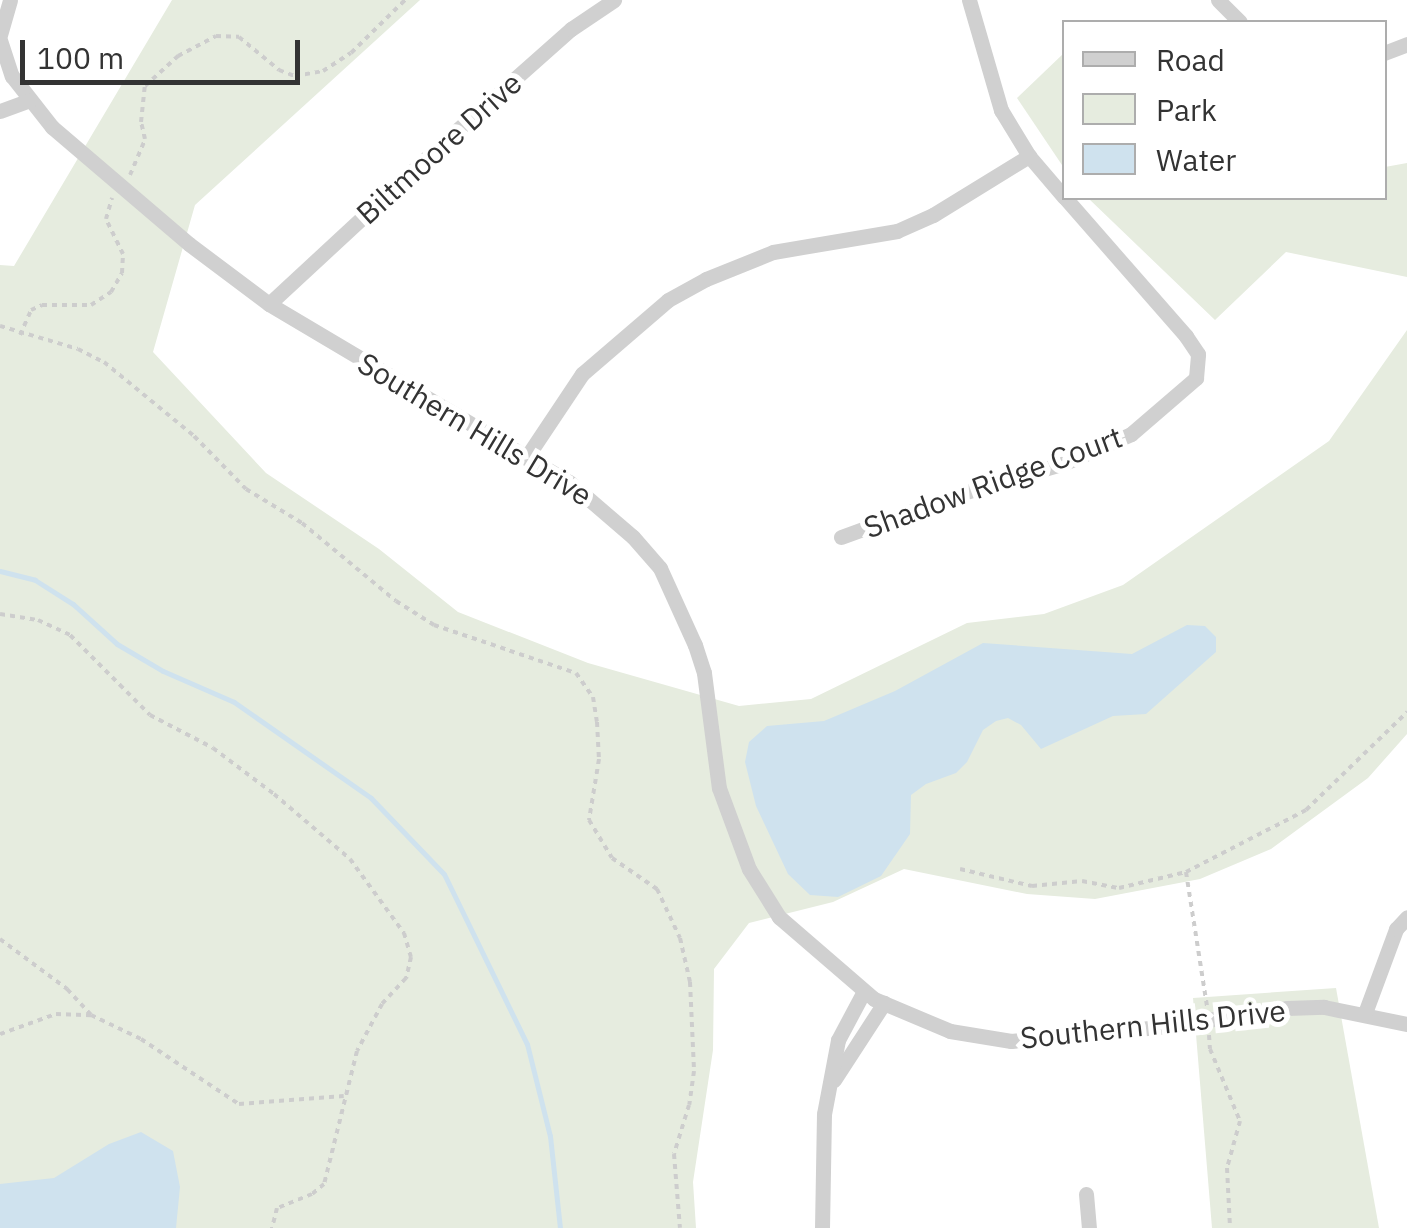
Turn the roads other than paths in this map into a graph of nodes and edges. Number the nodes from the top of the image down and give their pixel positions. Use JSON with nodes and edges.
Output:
{"nodes":[{"id":1,"x":10,"y":0,"type":"edge"},
{"id":2,"x":614,"y":0,"type":"edge"},
{"id":3,"x":969,"y":0,"type":"edge"},
{"id":4,"x":1218,"y":0,"type":"edge"},
{"id":5,"x":1238,"y":20,"type":"edge"},
{"id":6,"x":0,"y":38,"type":"edge"},
{"id":7,"x":30,"y":100,"type":"junction"},
{"id":8,"x":0,"y":111,"type":"edge"},
{"id":9,"x":1029,"y":156,"type":"junction"},
{"id":10,"x":1062,"y":194,"type":"edge"},
{"id":11,"x":1068,"y":200,"type":"edge"},
{"id":12,"x":269,"y":304,"type":"junction"},
{"id":13,"x":526,"y":458,"type":"junction"},
{"id":14,"x":841,"y":537,"type":"dead end"},
{"id":15,"x":1407,"y":916,"type":"edge"},
{"id":16,"x":864,"y":991,"type":"junction"},
{"id":17,"x":884,"y":1003,"type":"junction"},
{"id":18,"x":1364,"y":1013,"type":"junction"},
{"id":19,"x":1407,"y":1024,"type":"edge"},
{"id":20,"x":832,"y":1083,"type":"junction"},
{"id":21,"x":1086,"y":1194,"type":"dead end"},
{"id":22,"x":822,"y":1228,"type":"edge"},
{"id":23,"x":1089,"y":1228,"type":"edge"}],
"edges":[{"from":1,"to":6,"type":"street","name":"Southern Hills Drive"},
{"from":2,"to":12,"type":"street","name":"Biltmoore Drive"},
{"from":3,"to":9,"type":"street","name":"Shadow Ridge Court"},
{"from":4,"to":5,"type":"street"},
{"from":6,"to":7,"type":"street","name":"Southern Hills Drive"},
{"from":7,"to":8,"type":"street"},
{"from":7,"to":12,"type":"street","name":"Southern Hills Drive"},
{"from":9,"to":10,"type":"street","name":"Shadow Ridge Court"},
{"from":9,"to":13,"type":"street"},
{"from":11,"to":14,"type":"street","name":"Shadow Ridge Court"},
{"from":12,"to":13,"type":"street","name":"Southern Hills Drive"},
{"from":13,"to":16,"type":"street","name":"Southern Hills Drive"},
{"from":15,"to":18,"type":"street"},
{"from":16,"to":17,"type":"street","name":"Southern Hills Drive"},
{"from":16,"to":20,"type":"street"},
{"from":17,"to":18,"type":"street","name":"Southern Hills Drive"},
{"from":17,"to":20,"type":"street"},
{"from":18,"to":19,"type":"street","name":"Southern Hills Drive"},
{"from":20,"to":22,"type":"street"},
{"from":21,"to":23,"type":"street"}]}
